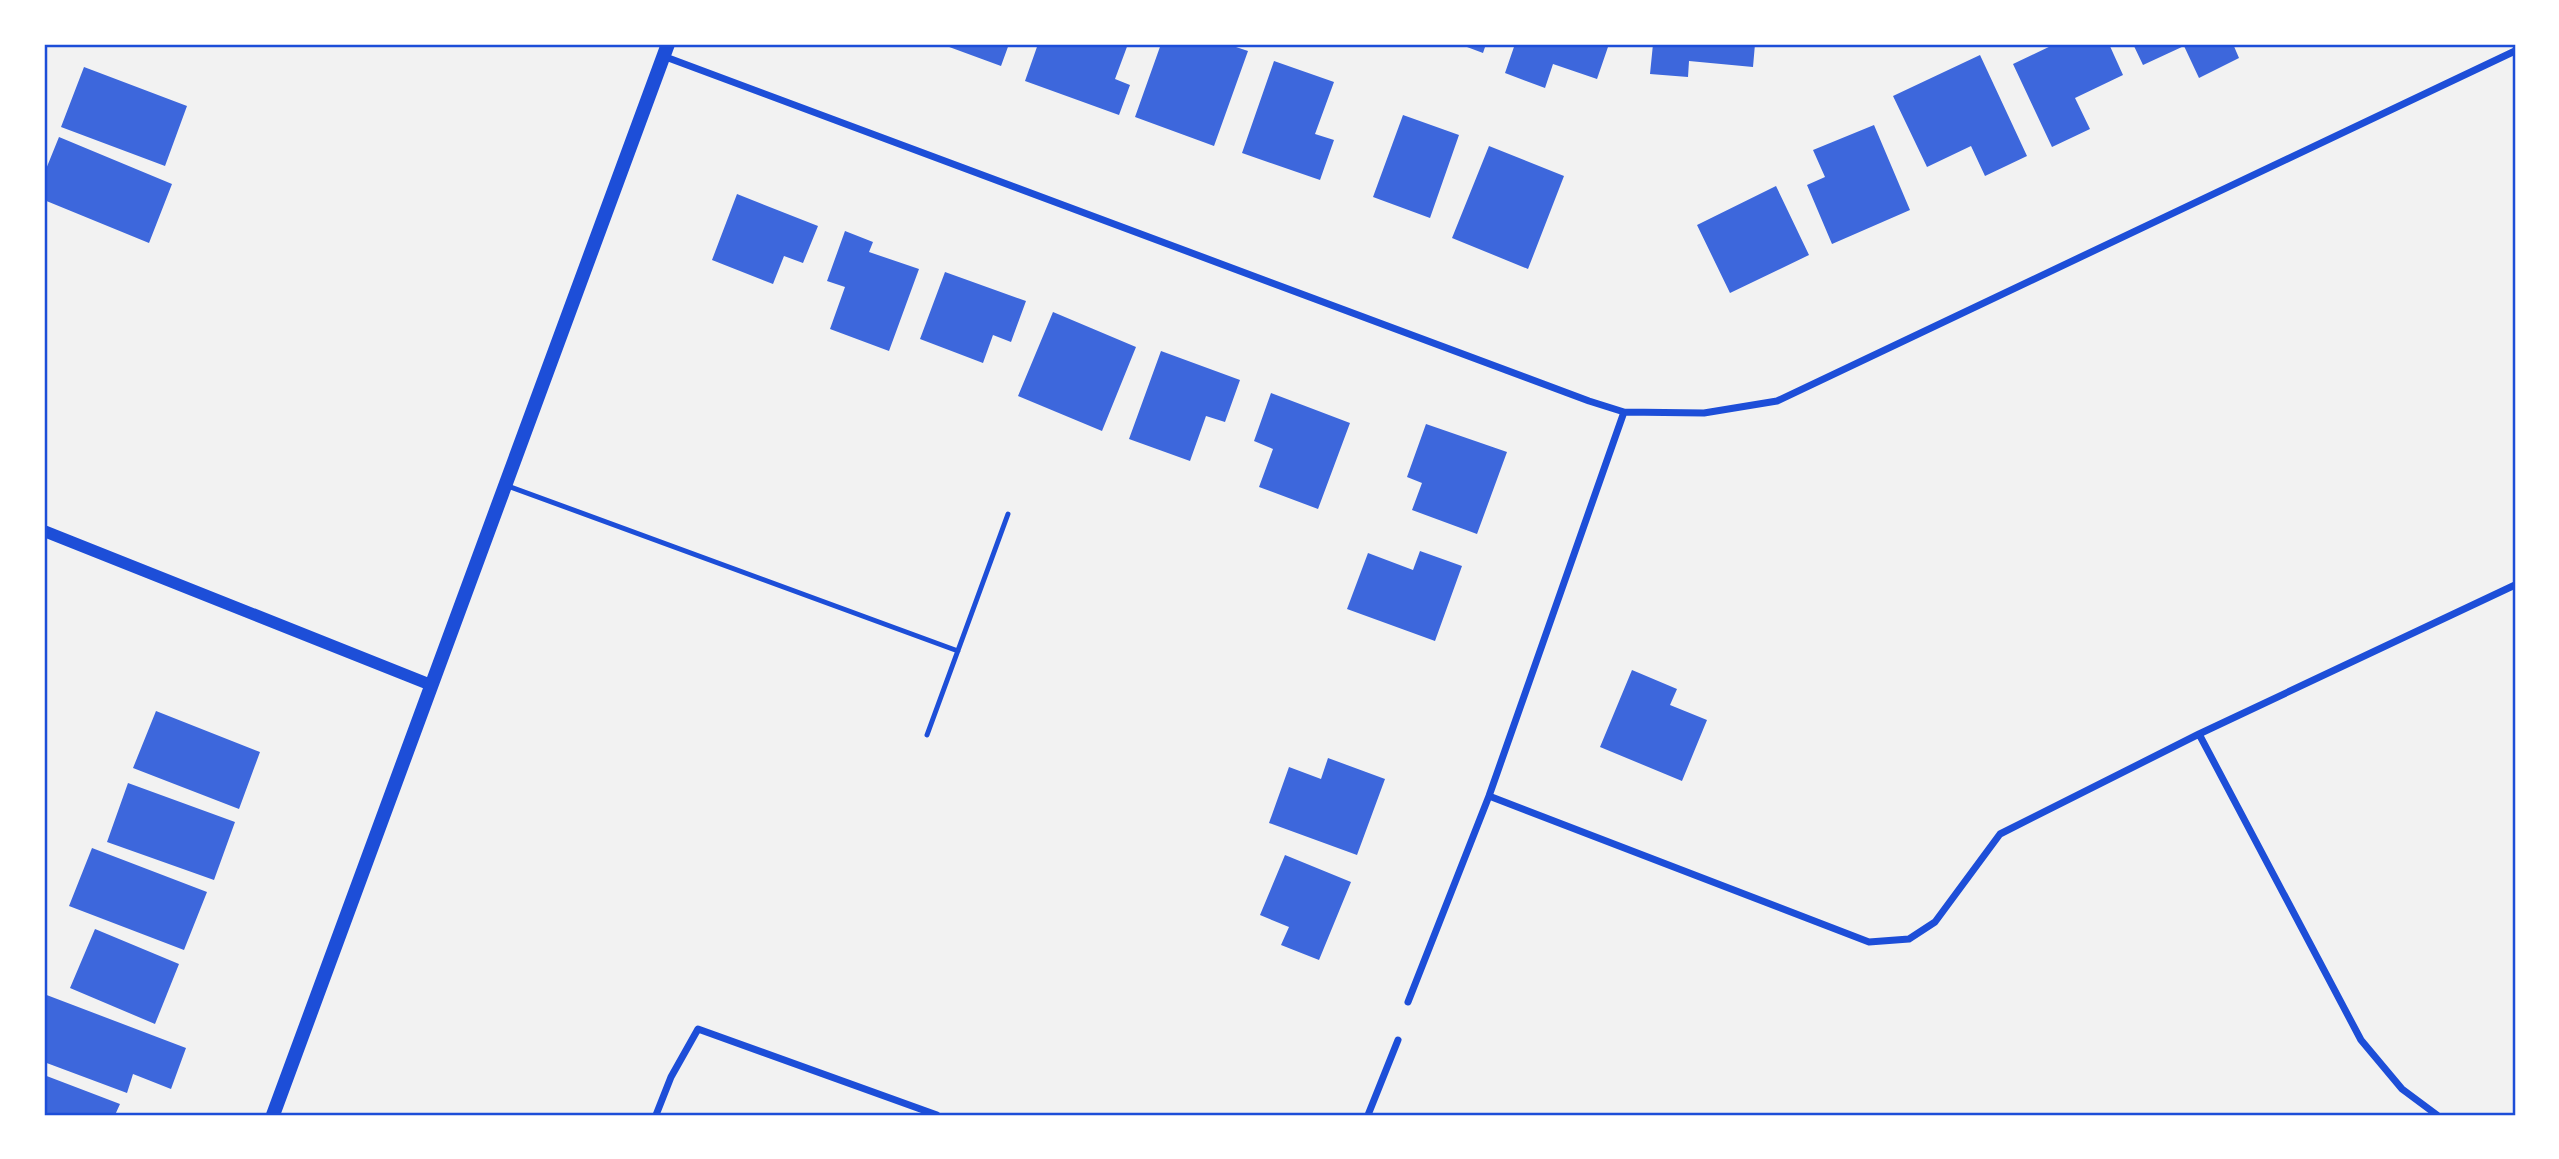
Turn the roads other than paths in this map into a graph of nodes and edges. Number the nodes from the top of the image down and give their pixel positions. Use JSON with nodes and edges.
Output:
{"nodes":[{"id":1,"x":666,"y":50,"type":"edge"},
{"id":2,"x":2515,"y":51,"type":"edge"},
{"id":3,"x":1624,"y":412,"type":"junction"},
{"id":4,"x":505,"y":485,"type":"junction"},
{"id":5,"x":1009,"y":514,"type":"dead end"},
{"id":6,"x":44,"y":531,"type":"edge"},
{"id":7,"x":2515,"y":585,"type":"edge"},
{"id":8,"x":958,"y":650,"type":"junction"},
{"id":9,"x":431,"y":685,"type":"junction"},
{"id":10,"x":2199,"y":734,"type":"junction"},
{"id":11,"x":927,"y":735,"type":"dead end"},
{"id":12,"x":1489,"y":796,"type":"junction"},
{"id":13,"x":1408,"y":1002,"type":"dead end"},
{"id":14,"x":1398,"y":1040,"type":"dead end"},
{"id":15,"x":273,"y":1115,"type":"edge"},
{"id":16,"x":656,"y":1115,"type":"edge"},
{"id":17,"x":937,"y":1115,"type":"edge"},
{"id":18,"x":1368,"y":1115,"type":"edge"},
{"id":19,"x":2437,"y":1115,"type":"edge"}],
"edges":[{"from":1,"to":3,"type":"street"},
{"from":1,"to":4,"type":"main road"},
{"from":2,"to":3,"type":"street"},
{"from":3,"to":12,"type":"street"},
{"from":4,"to":8,"type":"lane"},
{"from":4,"to":9,"type":"main road"},
{"from":5,"to":8,"type":"lane"},
{"from":6,"to":9,"type":"street"},
{"from":7,"to":10,"type":"street"},
{"from":8,"to":11,"type":"lane"},
{"from":9,"to":15,"type":"main road"},
{"from":10,"to":12,"type":"street"},
{"from":10,"to":19,"type":"street"},
{"from":12,"to":13,"type":"street"},
{"from":14,"to":18,"type":"street"},
{"from":16,"to":17,"type":"street"}]}
